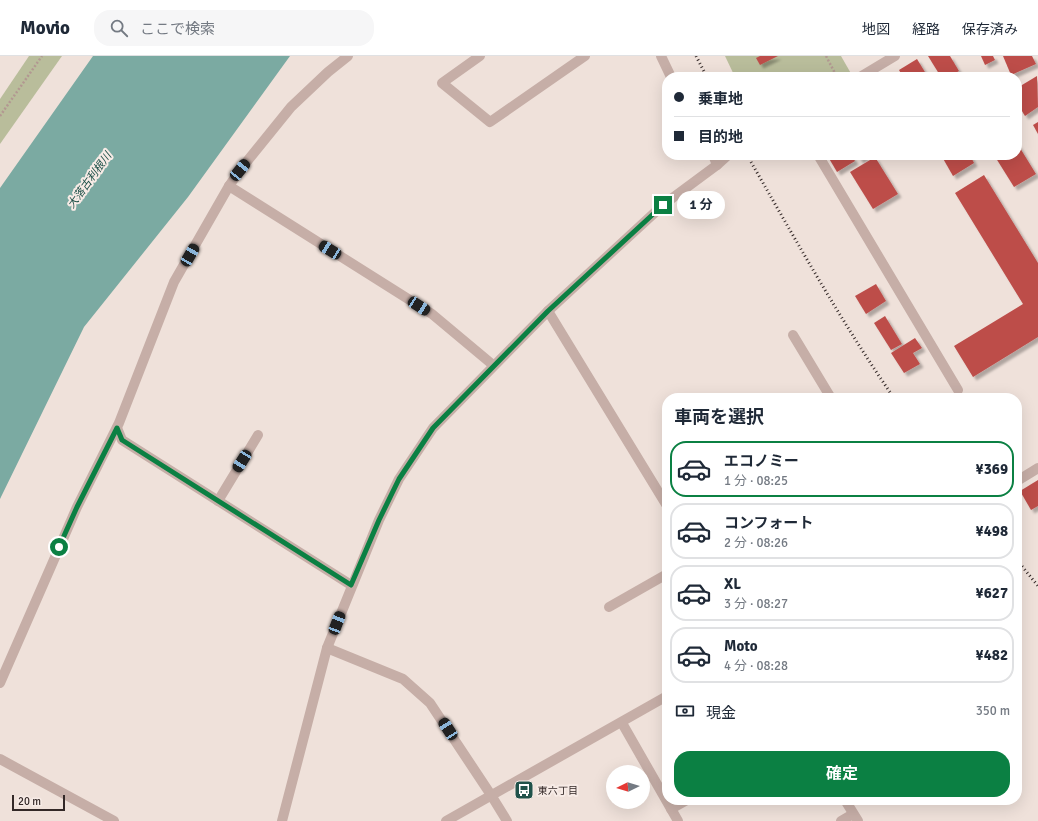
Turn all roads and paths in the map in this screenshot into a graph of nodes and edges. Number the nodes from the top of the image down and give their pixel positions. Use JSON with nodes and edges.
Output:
{"nodes":[{"id":1,"x":42,"y":56,"type":"edge"},
{"id":2,"x":348,"y":56,"type":"edge"},
{"id":3,"x":480,"y":56,"type":"edge"},
{"id":4,"x":585,"y":56,"type":"edge"},
{"id":5,"x":662,"y":56,"type":"edge"},
{"id":6,"x":826,"y":56,"type":"edge"},
{"id":7,"x":895,"y":56,"type":"edge"},
{"id":8,"x":670,"y":72,"type":"edge"},
{"id":9,"x":834,"y":72,"type":"edge"},
{"id":10,"x":868,"y":72,"type":"edge"},
{"id":11,"x":0,"y":116,"type":"edge"},
{"id":12,"x":715,"y":160,"type":"edge"},
{"id":13,"x":722,"y":160,"type":"edge"},
{"id":14,"x":821,"y":160,"type":"edge"},
{"id":15,"x":717,"y":165,"type":"junction"},
{"id":16,"x":229,"y":186,"type":"junction"},
{"id":17,"x":548,"y":311,"type":"junction"},
{"id":18,"x":793,"y":335,"type":"dead end"},
{"id":19,"x":493,"y":365,"type":"junction"},
{"id":20,"x":958,"y":390,"type":"dead end"},
{"id":21,"x":828,"y":393,"type":"edge"},
{"id":22,"x":117,"y":428,"type":"junction"},
{"id":23,"x":258,"y":435,"type":"dead end"},
{"id":24,"x":1038,"y":468,"type":"edge"},
{"id":25,"x":1022,"y":478,"type":"edge"},
{"id":26,"x":662,"y":489,"type":"edge"},
{"id":27,"x":218,"y":501,"type":"junction"},
{"id":28,"x":662,"y":577,"type":"edge"},
{"id":29,"x":351,"y":585,"type":"junction"},
{"id":30,"x":609,"y":607,"type":"dead end"},
{"id":31,"x":327,"y":648,"type":"junction"},
{"id":32,"x":0,"y":683,"type":"edge"},
{"id":33,"x":662,"y":699,"type":"edge"},
{"id":34,"x":622,"y":723,"type":"junction"},
{"id":35,"x":0,"y":759,"type":"edge"},
{"id":36,"x":662,"y":793,"type":"edge"},
{"id":37,"x":491,"y":795,"type":"junction"},
{"id":38,"x":669,"y":805,"type":"edge"},
{"id":39,"x":678,"y":805,"type":"edge"},
{"id":40,"x":848,"y":805,"type":"edge"},
{"id":41,"x":671,"y":809,"type":"junction"},
{"id":42,"x":856,"y":817,"type":"edge"},
{"id":43,"x":114,"y":821,"type":"edge"},
{"id":44,"x":282,"y":821,"type":"edge"},
{"id":45,"x":446,"y":821,"type":"edge"},
{"id":46,"x":507,"y":821,"type":"edge"},
{"id":47,"x":678,"y":821,"type":"edge"},
{"id":48,"x":841,"y":821,"type":"edge"}],
"edges":[{"from":1,"to":11,"type":"path"},
{"from":2,"to":16,"type":"street"},
{"from":3,"to":4,"type":"street"},
{"from":5,"to":8,"type":"street"},
{"from":6,"to":9,"type":"path"},
{"from":7,"to":10,"type":"street"},
{"from":12,"to":15,"type":"street"},
{"from":13,"to":15,"type":"street"},
{"from":14,"to":20,"type":"street"},
{"from":15,"to":17,"type":"street"},
{"from":16,"to":19,"type":"street"},
{"from":16,"to":22,"type":"street"},
{"from":17,"to":19,"type":"street"},
{"from":17,"to":26,"type":"street"},
{"from":18,"to":21,"type":"street"},
{"from":19,"to":29,"type":"street"},
{"from":22,"to":27,"type":"street"},
{"from":22,"to":32,"type":"street"},
{"from":23,"to":27,"type":"street"},
{"from":24,"to":25,"type":"street"},
{"from":27,"to":29,"type":"street"},
{"from":28,"to":30,"type":"street"},
{"from":29,"to":31,"type":"street"},
{"from":31,"to":37,"type":"street"},
{"from":31,"to":44,"type":"street"},
{"from":33,"to":34,"type":"street"},
{"from":34,"to":36,"type":"street"},
{"from":34,"to":37,"type":"street"},
{"from":35,"to":43,"type":"street"},
{"from":37,"to":45,"type":"street"},
{"from":37,"to":46,"type":"street"},
{"from":38,"to":41,"type":"street"},
{"from":39,"to":41,"type":"street"},
{"from":40,"to":42,"type":"street"},
{"from":41,"to":47,"type":"street"},
{"from":42,"to":48,"type":"street"}]}
